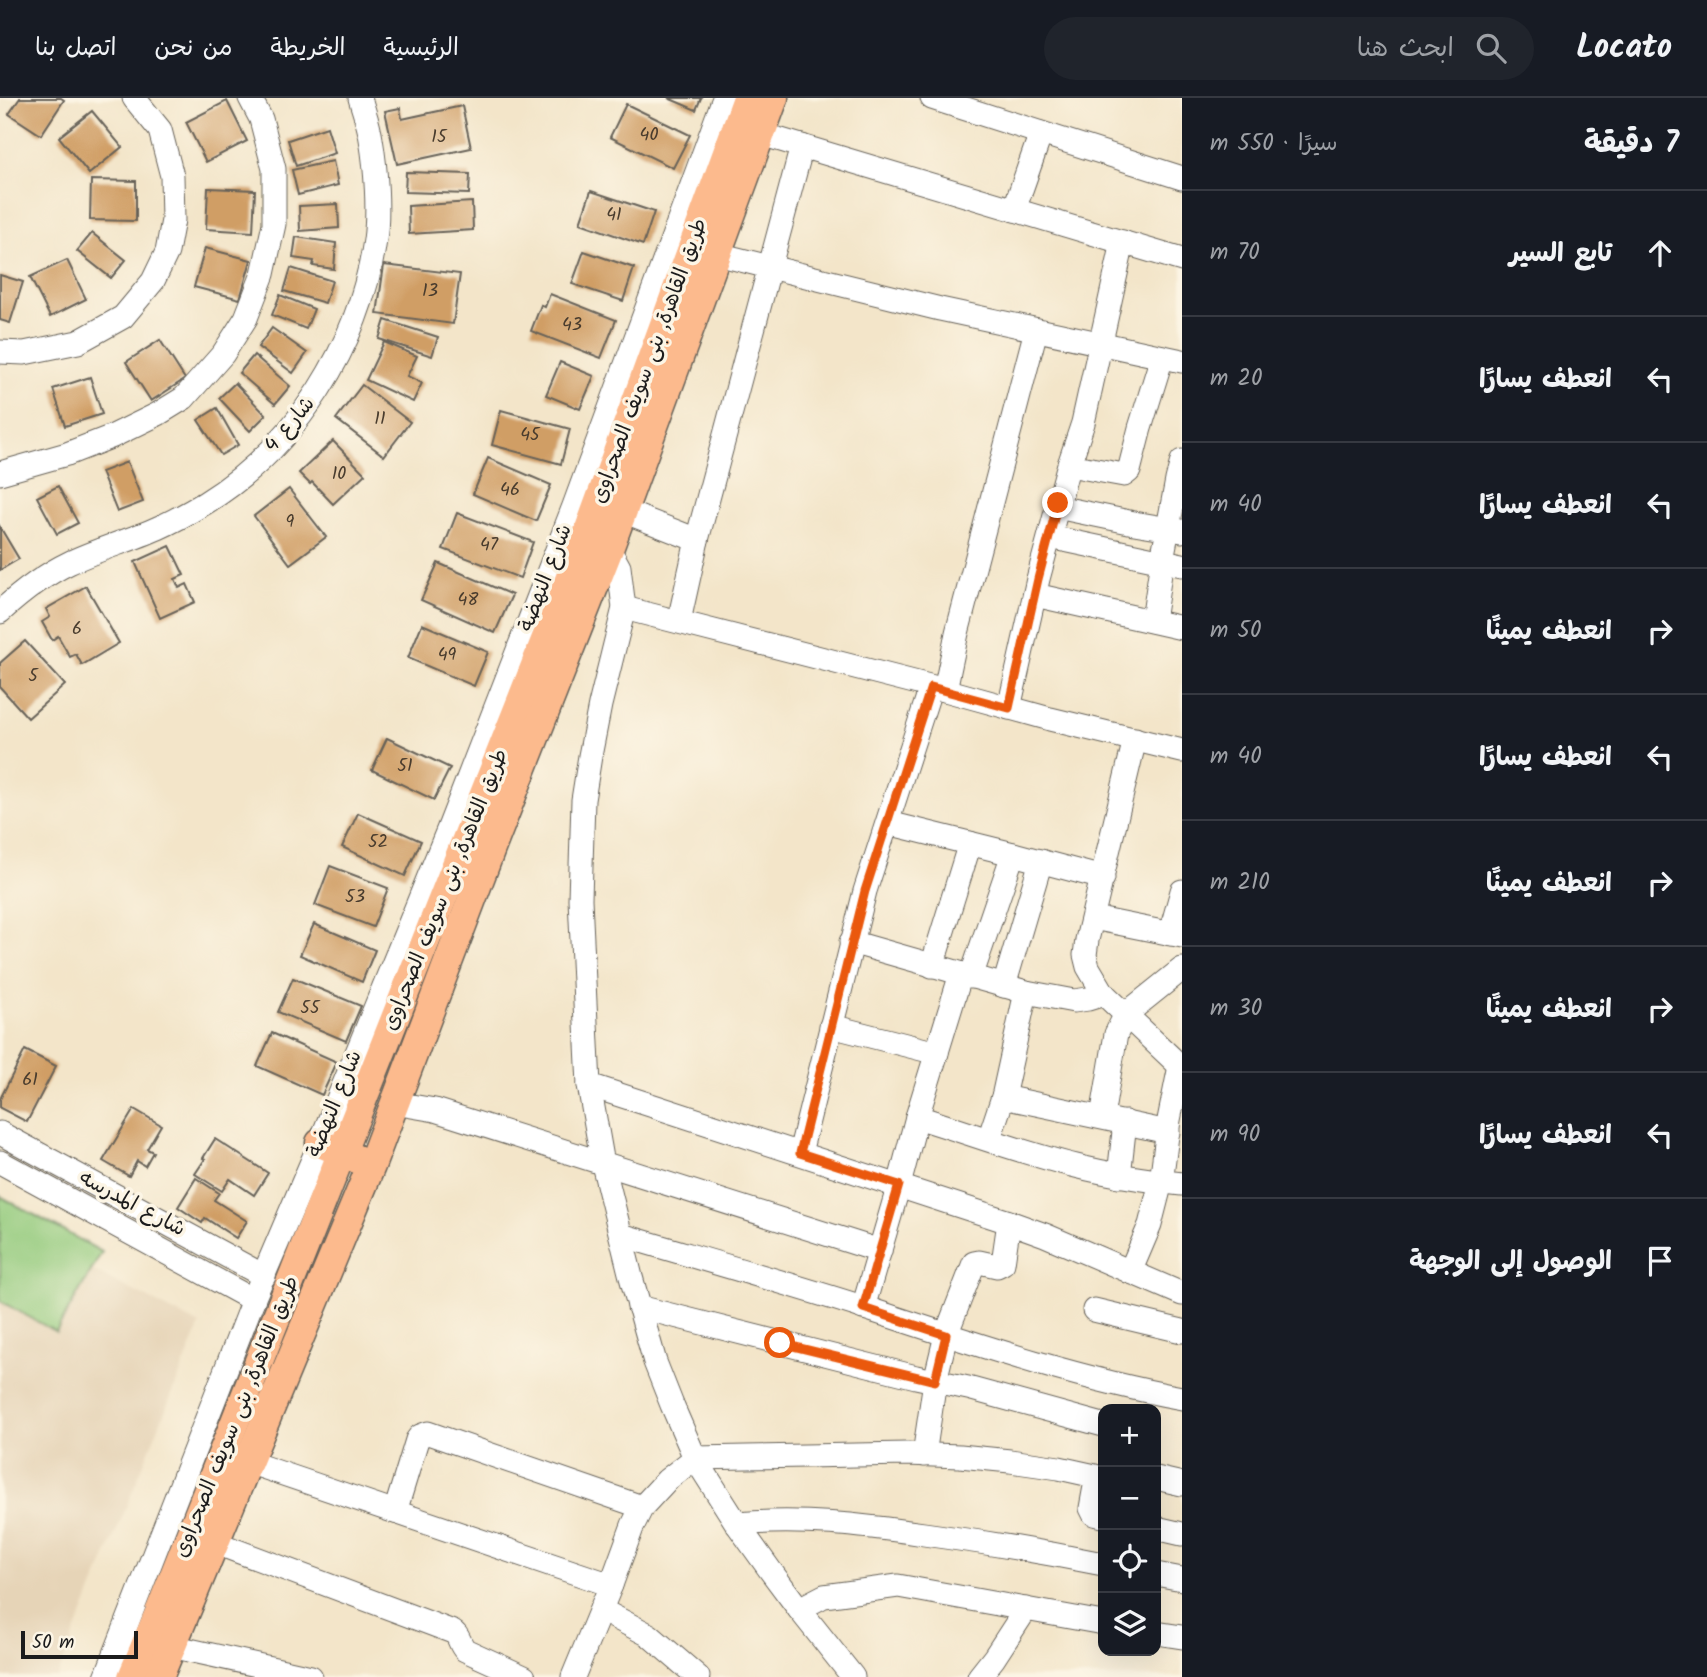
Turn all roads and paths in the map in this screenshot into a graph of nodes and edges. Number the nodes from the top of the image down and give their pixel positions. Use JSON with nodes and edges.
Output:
{"nodes":[{"id":1,"x":134,"y":98,"type":"edge"},
{"id":2,"x":250,"y":98,"type":"edge"},
{"id":3,"x":360,"y":98,"type":"edge"},
{"id":4,"x":724,"y":98,"type":"edge"},
{"id":5,"x":747,"y":98,"type":"edge"},
{"id":6,"x":774,"y":98,"type":"edge"},
{"id":7,"x":932,"y":98,"type":"edge"},
{"id":8,"x":1041,"y":133,"type":"junction"},
{"id":9,"x":761,"y":134,"type":"junction"},
{"id":10,"x":802,"y":146,"type":"junction"},
{"id":11,"x":1182,"y":178,"type":"edge"},
{"id":12,"x":1014,"y":210,"type":"junction"},
{"id":13,"x":1123,"y":242,"type":"junction"},
{"id":14,"x":717,"y":254,"type":"junction"},
{"id":15,"x":1182,"y":260,"type":"edge"},
{"id":16,"x":769,"y":267,"type":"junction"},
{"id":17,"x":1036,"y":330,"type":"junction"},
{"id":18,"x":1102,"y":344,"type":"junction"},
{"id":19,"x":0,"y":352,"type":"edge"},
{"id":20,"x":1172,"y":359,"type":"edge"},
{"id":21,"x":1069,"y":465,"type":"junction"},
{"id":22,"x":0,"y":472,"type":"edge"},
{"id":23,"x":1180,"y":474,"type":"edge"},
{"id":24,"x":1057,"y":507,"type":"junction"},
{"id":25,"x":623,"y":512,"type":"junction"},
{"id":26,"x":1175,"y":530,"type":"edge"},
{"id":27,"x":1049,"y":537,"type":"junction"},
{"id":28,"x":697,"y":540,"type":"junction"},
{"id":29,"x":609,"y":549,"type":"junction"},
{"id":30,"x":1172,"y":563,"type":"edge"},
{"id":31,"x":1035,"y":595,"type":"junction"},
{"id":32,"x":624,"y":608,"type":"junction"},
{"id":33,"x":0,"y":612,"type":"edge"},
{"id":34,"x":679,"y":621,"type":"junction"},
{"id":35,"x":1153,"y":621,"type":"junction"},
{"id":36,"x":1182,"y":628,"type":"edge"},
{"id":37,"x":938,"y":689,"type":"junction"},
{"id":38,"x":1009,"y":708,"type":"junction"},
{"id":39,"x":1135,"y":739,"type":"junction"},
{"id":40,"x":1182,"y":751,"type":"edge"},
{"id":41,"x":888,"y":823,"type":"junction"},
{"id":42,"x":970,"y":843,"type":"junction"},
{"id":43,"x":1013,"y":854,"type":"junction"},
{"id":44,"x":1041,"y":861,"type":"junction"},
{"id":45,"x":1103,"y":878,"type":"junction"},
{"id":46,"x":1182,"y":891,"type":"edge"},
{"id":47,"x":1093,"y":918,"type":"junction"},
{"id":48,"x":1176,"y":935,"type":"edge"},
{"id":49,"x":852,"y":942,"type":"junction"},
{"id":50,"x":932,"y":966,"type":"junction"},
{"id":51,"x":1182,"y":969,"type":"edge"},
{"id":52,"x":966,"y":976,"type":"junction"},
{"id":53,"x":1004,"y":986,"type":"junction"},
{"id":54,"x":1026,"y":992,"type":"junction"},
{"id":55,"x":1104,"y":994,"type":"junction"},
{"id":56,"x":1126,"y":1014,"type":"junction"},
{"id":57,"x":831,"y":1026,"type":"junction"},
{"id":58,"x":937,"y":1054,"type":"junction"},
{"id":59,"x":1181,"y":1067,"type":"edge"},
{"id":60,"x":589,"y":1085,"type":"junction"},
{"id":61,"x":1003,"y":1097,"type":"junction"},
{"id":62,"x":394,"y":1103,"type":"junction"},
{"id":63,"x":917,"y":1116,"type":"junction"},
{"id":64,"x":1102,"y":1117,"type":"junction"},
{"id":65,"x":1125,"y":1122,"type":"junction"},
{"id":66,"x":1168,"y":1132,"type":"junction"},
{"id":67,"x":0,"y":1133,"type":"edge"},
{"id":68,"x":989,"y":1139,"type":"junction"},
{"id":69,"x":331,"y":1148,"type":"junction"},
{"id":70,"x":800,"y":1153,"type":"junction"},
{"id":71,"x":0,"y":1162,"type":"edge"},
{"id":72,"x":603,"y":1164,"type":"junction"},
{"id":73,"x":371,"y":1166,"type":"junction"},
{"id":74,"x":1118,"y":1176,"type":"junction"},
{"id":75,"x":1172,"y":1183,"type":"edge"},
{"id":76,"x":899,"y":1185,"type":"junction"},
{"id":77,"x":1009,"y":1222,"type":"junction"},
{"id":78,"x":621,"y":1235,"type":"junction"},
{"id":79,"x":880,"y":1251,"type":"junction"},
{"id":80,"x":1130,"y":1272,"type":"junction"},
{"id":81,"x":264,"y":1276,"type":"junction"},
{"id":82,"x":1182,"y":1294,"type":"edge"},
{"id":83,"x":253,"y":1300,"type":"junction"},
{"id":84,"x":639,"y":1307,"type":"junction"},
{"id":85,"x":863,"y":1308,"type":"junction"},
{"id":86,"x":1094,"y":1310,"type":"dead end"},
{"id":87,"x":1182,"y":1331,"type":"edge"},
{"id":88,"x":946,"y":1335,"type":"junction"},
{"id":89,"x":935,"y":1381,"type":"junction"},
{"id":90,"x":1182,"y":1398,"type":"edge"},
{"id":91,"x":1139,"y":1400,"type":"edge"},
{"id":92,"x":1098,"y":1424,"type":"edge"},
{"id":93,"x":924,"y":1455,"type":"junction"},
{"id":94,"x":695,"y":1458,"type":"junction"},
{"id":95,"x":248,"y":1462,"type":"junction"},
{"id":96,"x":1161,"y":1479,"type":"edge"},
{"id":97,"x":1182,"y":1484,"type":"edge"},
{"id":98,"x":642,"y":1507,"type":"junction"},
{"id":99,"x":395,"y":1512,"type":"junction"},
{"id":100,"x":1098,"y":1515,"type":"edge"},
{"id":101,"x":737,"y":1524,"type":"junction"},
{"id":102,"x":1161,"y":1529,"type":"edge"},
{"id":103,"x":1182,"y":1534,"type":"edge"},
{"id":104,"x":216,"y":1543,"type":"junction"},
{"id":105,"x":1098,"y":1563,"type":"edge"},
{"id":106,"x":1161,"y":1575,"type":"edge"},
{"id":107,"x":1182,"y":1579,"type":"edge"},
{"id":108,"x":611,"y":1585,"type":"junction"},
{"id":109,"x":149,"y":1603,"type":"junction"},
{"id":110,"x":799,"y":1609,"type":"junction"},
{"id":111,"x":1026,"y":1609,"type":"junction"},
{"id":112,"x":601,"y":1610,"type":"junction"},
{"id":113,"x":1098,"y":1622,"type":"edge"},
{"id":114,"x":1161,"y":1634,"type":"edge"},
{"id":115,"x":1182,"y":1637,"type":"edge"},
{"id":116,"x":172,"y":1646,"type":"junction"},
{"id":117,"x":106,"y":1677,"type":"edge"},
{"id":118,"x":132,"y":1677,"type":"edge"},
{"id":119,"x":159,"y":1677,"type":"edge"},
{"id":120,"x":311,"y":1677,"type":"edge"},
{"id":121,"x":524,"y":1677,"type":"edge"},
{"id":122,"x":573,"y":1677,"type":"edge"},
{"id":123,"x":698,"y":1677,"type":"edge"},
{"id":124,"x":853,"y":1677,"type":"edge"},
{"id":125,"x":979,"y":1677,"type":"edge"}],
"edges":[{"from":1,"to":19,"type":"street"},
{"from":2,"to":22,"type":"street"},
{"from":3,"to":33,"type":"street","name":"شارع 4"},
{"from":4,"to":69,"type":"street","name":"شارع النهضة"},
{"from":5,"to":69,"type":"main road","name":"طريق القاهرة, بنى سويف الصحراوى"},
{"from":6,"to":9,"type":"main road","name":"طريق القاهرة, بنى سويف الصحراوى"},
{"from":7,"to":8,"type":"street"},
{"from":8,"to":11,"type":"street"},
{"from":8,"to":12,"type":"street"},
{"from":9,"to":10,"type":"street"},
{"from":9,"to":14,"type":"main road","name":"طريق القاهرة, بنى سويف الصحراوى"},
{"from":10,"to":12,"type":"street"},
{"from":10,"to":16,"type":"street"},
{"from":12,"to":13,"type":"street"},
{"from":13,"to":15,"type":"street"},
{"from":13,"to":18,"type":"street"},
{"from":14,"to":16,"type":"street"},
{"from":14,"to":25,"type":"main road","name":"طريق القاهرة, بنى سويف الصحراوى"},
{"from":16,"to":17,"type":"street"},
{"from":16,"to":28,"type":"street"},
{"from":17,"to":18,"type":"street"},
{"from":17,"to":37,"type":"street"},
{"from":18,"to":20,"type":"street"},
{"from":18,"to":21,"type":"street"},
{"from":20,"to":21,"type":"street"},
{"from":21,"to":24,"type":"street"},
{"from":23,"to":26,"type":"street"},
{"from":24,"to":26,"type":"street"},
{"from":24,"to":27,"type":"street"},
{"from":25,"to":28,"type":"street"},
{"from":25,"to":29,"type":"main road","name":"طريق القاهرة, بنى سويف الصحراوى"},
{"from":26,"to":30,"type":"street"},
{"from":27,"to":30,"type":"street"},
{"from":27,"to":31,"type":"street"},
{"from":28,"to":34,"type":"street"},
{"from":29,"to":32,"type":"street"},
{"from":29,"to":62,"type":"main road","name":"طريق القاهرة, بنى سويف الصحراوى"},
{"from":30,"to":35,"type":"street"},
{"from":31,"to":35,"type":"street"},
{"from":31,"to":38,"type":"street"},
{"from":32,"to":34,"type":"street"},
{"from":32,"to":60,"type":"street"},
{"from":34,"to":37,"type":"street"},
{"from":35,"to":36,"type":"street"},
{"from":37,"to":38,"type":"street"},
{"from":37,"to":41,"type":"street"},
{"from":38,"to":39,"type":"street"},
{"from":39,"to":40,"type":"street"},
{"from":39,"to":45,"type":"street"},
{"from":41,"to":42,"type":"street"},
{"from":41,"to":49,"type":"street"},
{"from":42,"to":43,"type":"street"},
{"from":42,"to":50,"type":"street"},
{"from":43,"to":44,"type":"street"},
{"from":43,"to":52,"type":"street"},
{"from":44,"to":45,"type":"street"},
{"from":44,"to":53,"type":"street"},
{"from":45,"to":47,"type":"street"},
{"from":46,"to":48,"type":"street"},
{"from":47,"to":48,"type":"street"},
{"from":47,"to":55,"type":"street"},
{"from":49,"to":50,"type":"street"},
{"from":49,"to":57,"type":"street"},
{"from":50,"to":52,"type":"street"},
{"from":51,"to":56,"type":"street"},
{"from":52,"to":53,"type":"street"},
{"from":52,"to":58,"type":"street"},
{"from":53,"to":54,"type":"street"},
{"from":54,"to":55,"type":"street"},
{"from":54,"to":61,"type":"street"},
{"from":55,"to":56,"type":"street"},
{"from":56,"to":59,"type":"street"},
{"from":56,"to":64,"type":"street"},
{"from":57,"to":58,"type":"street"},
{"from":57,"to":70,"type":"street"},
{"from":58,"to":63,"type":"street"},
{"from":59,"to":66,"type":"street"},
{"from":60,"to":70,"type":"street"},
{"from":60,"to":72,"type":"street"},
{"from":61,"to":64,"type":"street"},
{"from":61,"to":68,"type":"street"},
{"from":62,"to":72,"type":"street"},
{"from":62,"to":73,"type":"main road","name":"طريق القاهرة, بنى سويف الصحراوى"},
{"from":63,"to":68,"type":"street"},
{"from":63,"to":76,"type":"street"},
{"from":64,"to":65,"type":"street"},
{"from":65,"to":66,"type":"street"},
{"from":65,"to":74,"type":"street"},
{"from":66,"to":75,"type":"street"},
{"from":67,"to":81,"type":"street","name":"شارع المدرسه"},
{"from":68,"to":74,"type":"street"},
{"from":69,"to":73,"type":"main road"},
{"from":69,"to":81,"type":"street","name":"شارع النهضة"},
{"from":69,"to":109,"type":"main road","name":"طريق القاهرة, بنى سويف الصحراوى"},
{"from":70,"to":76,"type":"street"},
{"from":71,"to":83,"type":"street","name":"شارع المدرسه"},
{"from":72,"to":78,"type":"street"},
{"from":72,"to":79,"type":"street"},
{"from":73,"to":95,"type":"main road","name":"طريق القاهرة, بنى سويف الصحراوى"},
{"from":74,"to":75,"type":"street"},
{"from":75,"to":80,"type":"street"},
{"from":76,"to":77,"type":"street"},
{"from":76,"to":79,"type":"street"},
{"from":77,"to":80,"type":"street"},
{"from":77,"to":88,"type":"street"},
{"from":78,"to":84,"type":"street"},
{"from":78,"to":85,"type":"street"},
{"from":79,"to":85,"type":"street"},
{"from":80,"to":82,"type":"street"},
{"from":81,"to":83,"type":"street","name":"شارع النهضة"},
{"from":83,"to":109,"type":"street","name":"شارع النهضة"},
{"from":84,"to":89,"type":"street"},
{"from":84,"to":94,"type":"street"},
{"from":85,"to":88,"type":"street"},
{"from":86,"to":87,"type":"street"},
{"from":88,"to":89,"type":"street"},
{"from":88,"to":91,"type":"street"},
{"from":89,"to":92,"type":"street"},
{"from":89,"to":93,"type":"street"},
{"from":90,"to":91,"type":"street"},
{"from":93,"to":94,"type":"street"},
{"from":93,"to":100,"type":"street"},
{"from":94,"to":98,"type":"street"},
{"from":94,"to":101,"type":"street"},
{"from":95,"to":99,"type":"street"},
{"from":95,"to":104,"type":"main road","name":"طريق القاهرة, بنى سويف الصحراوى"},
{"from":96,"to":97,"type":"street"},
{"from":98,"to":99,"type":"street"},
{"from":98,"to":108,"type":"street"},
{"from":99,"to":108,"type":"street"},
{"from":101,"to":105,"type":"street"},
{"from":101,"to":110,"type":"street"},
{"from":102,"to":103,"type":"street"},
{"from":104,"to":116,"type":"main road","name":"طريق القاهرة, بنى سويف الصحراوى"},
{"from":104,"to":121,"type":"street"},
{"from":106,"to":107,"type":"street"},
{"from":108,"to":112,"type":"street"},
{"from":109,"to":117,"type":"street","name":"شارع النهضة"},
{"from":109,"to":118,"type":"main road","name":"طريق القاهرة, بنى سويف الصحراوى"},
{"from":110,"to":111,"type":"street"},
{"from":110,"to":124,"type":"street"},
{"from":111,"to":113,"type":"street"},
{"from":111,"to":125,"type":"street"},
{"from":112,"to":122,"type":"street"},
{"from":112,"to":123,"type":"street"},
{"from":114,"to":115,"type":"street"},
{"from":116,"to":119,"type":"main road","name":"طريق القاهرة, بنى سويف الصحراوى"},
{"from":116,"to":120,"type":"street"}]}
